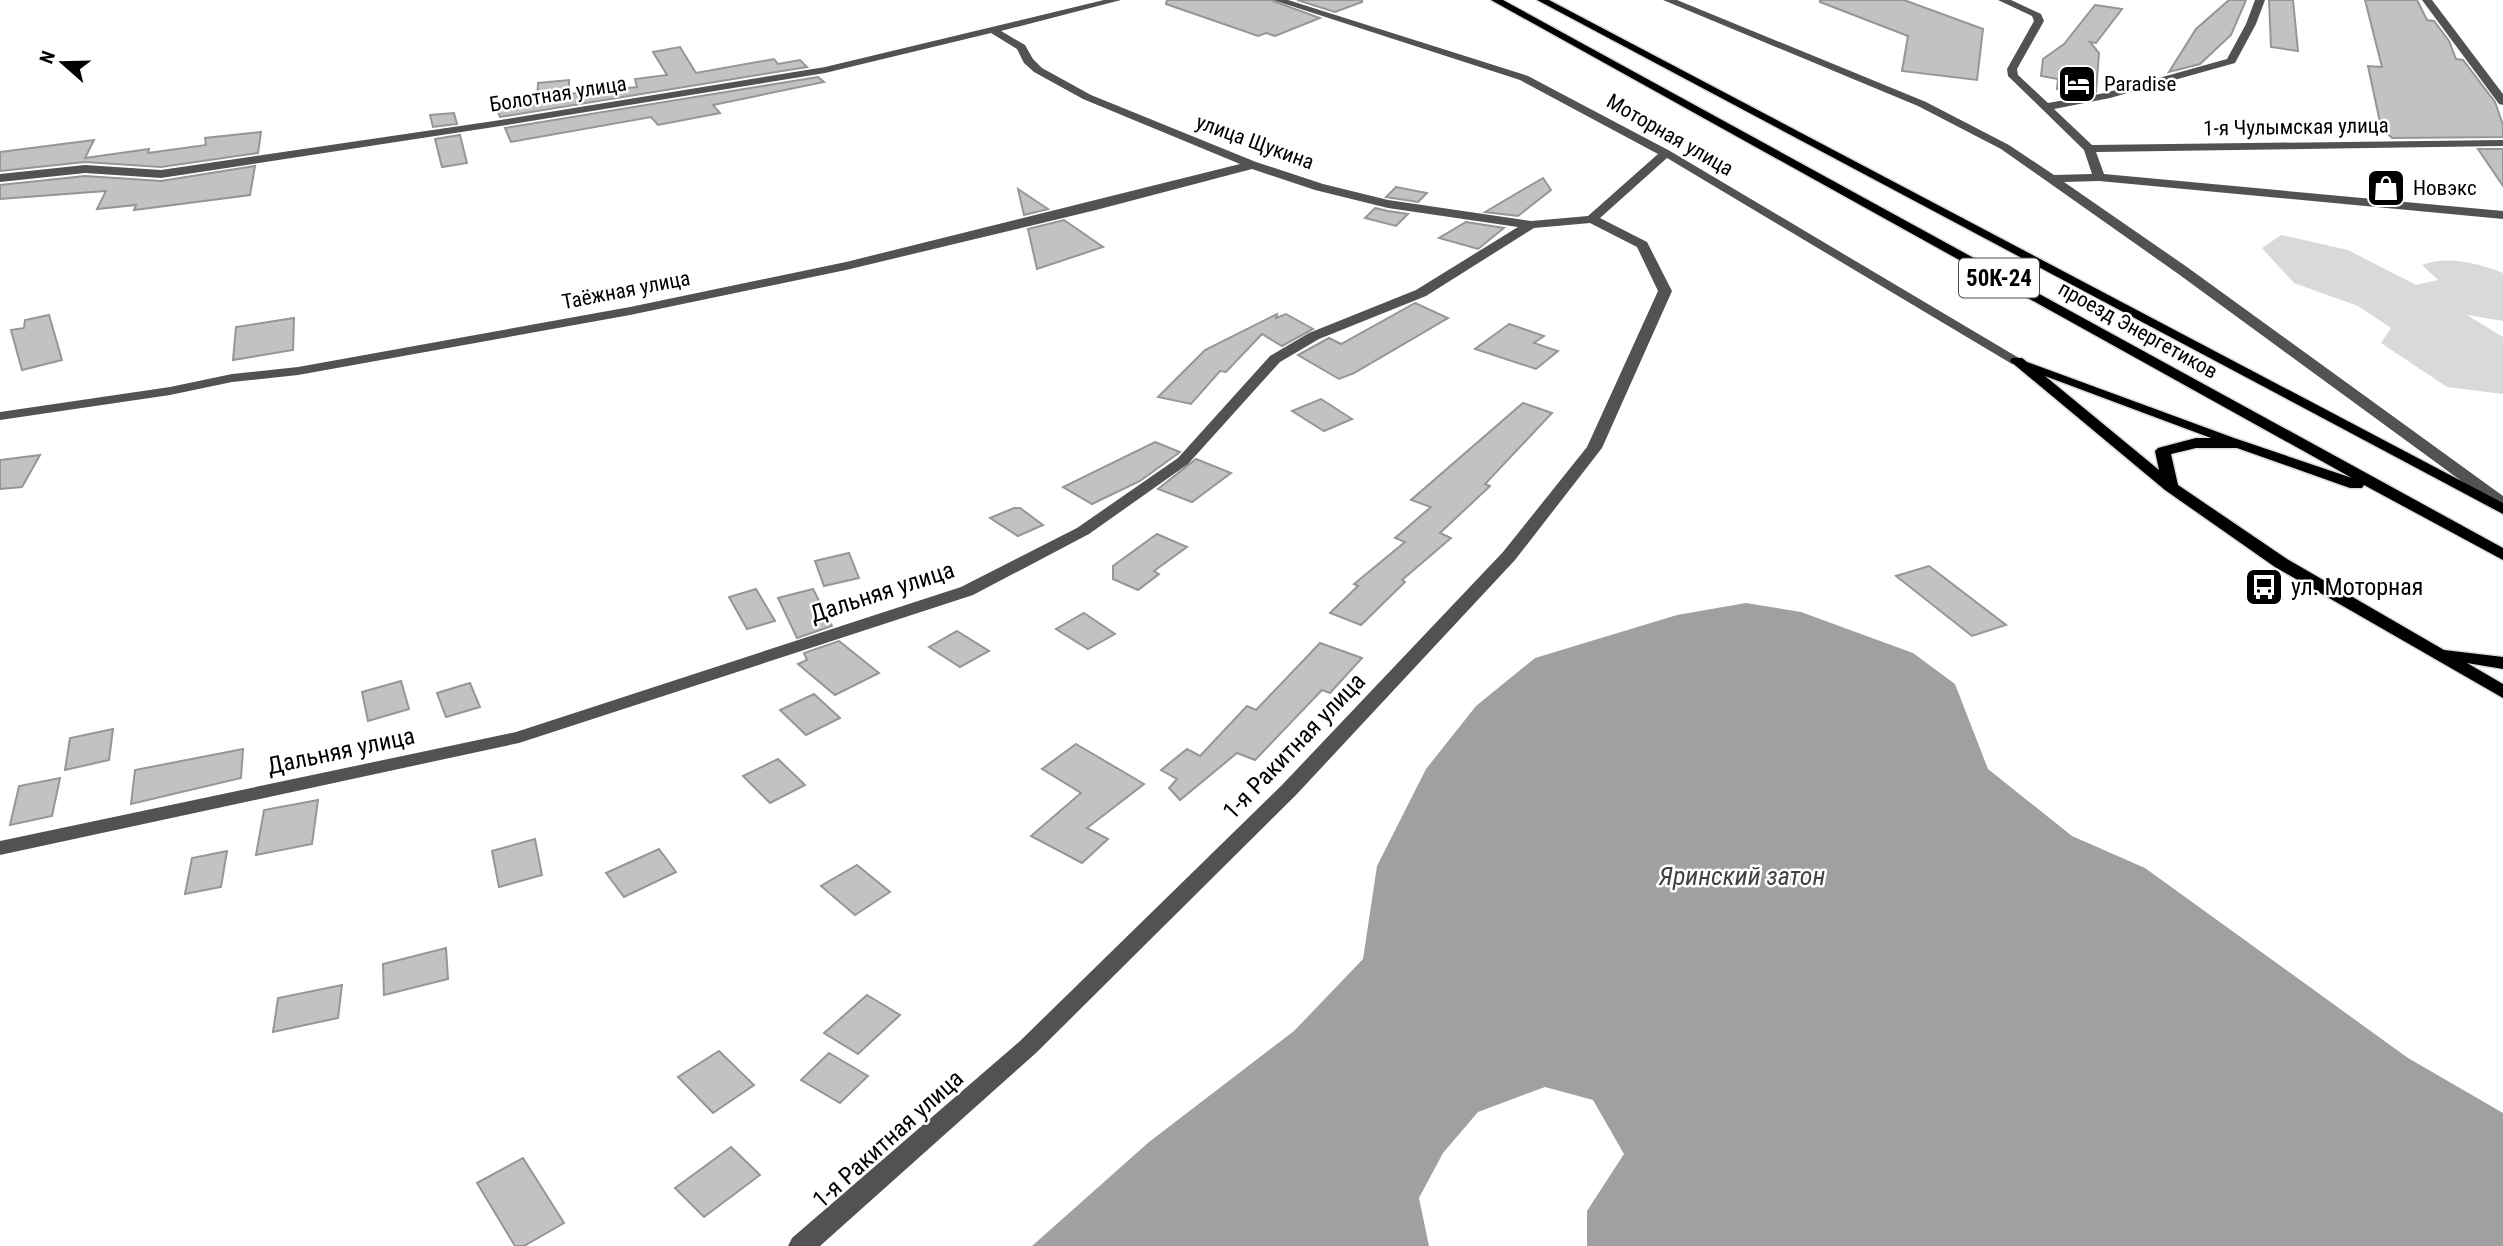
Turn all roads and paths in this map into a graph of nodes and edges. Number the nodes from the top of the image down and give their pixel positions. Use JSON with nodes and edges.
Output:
{"nodes":[{"id":1,"x":1116,"y":0,"type":"edge"},
{"id":2,"x":1278,"y":0,"type":"edge"},
{"id":3,"x":1496,"y":0,"type":"edge"},
{"id":4,"x":1542,"y":0,"type":"edge"},
{"id":5,"x":1668,"y":0,"type":"edge"},
{"id":6,"x":2003,"y":0,"type":"edge"},
{"id":7,"x":2260,"y":0,"type":"edge"},
{"id":8,"x":2427,"y":0,"type":"edge"},
{"id":9,"x":993,"y":31,"type":"junction"},
{"id":10,"x":2503,"y":102,"type":"edge"},
{"id":11,"x":2045,"y":107,"type":"junction"},
{"id":12,"x":2503,"y":143,"type":"edge"},
{"id":13,"x":2089,"y":149,"type":"junction"},
{"id":14,"x":1666,"y":153,"type":"junction"},
{"id":15,"x":1252,"y":165,"type":"junction"},
{"id":16,"x":2099,"y":177,"type":"junction"},
{"id":17,"x":0,"y":178,"type":"edge"},
{"id":18,"x":2054,"y":179,"type":"junction"},
{"id":19,"x":2503,"y":215,"type":"edge"},
{"id":20,"x":1592,"y":219,"type":"junction"},
{"id":21,"x":1531,"y":225,"type":"junction"},
{"id":22,"x":2017,"y":361,"type":"junction"},
{"id":23,"x":0,"y":416,"type":"edge"},
{"id":24,"x":2239,"y":443,"type":"junction"},
{"id":25,"x":2171,"y":487,"type":"junction"},
{"id":26,"x":2503,"y":507,"type":"edge"},
{"id":27,"x":2436,"y":519,"type":"junction"},
{"id":28,"x":2503,"y":555,"type":"edge"},
{"id":29,"x":2503,"y":567,"type":"edge"},
{"id":30,"x":2440,"y":653,"type":"junction"},
{"id":31,"x":2503,"y":663,"type":"edge"},
{"id":32,"x":2503,"y":692,"type":"edge"},
{"id":33,"x":0,"y":848,"type":"edge"},
{"id":34,"x":801,"y":1246,"type":"edge"}],
"edges":[{"from":1,"to":9,"type":"street","name":"Болотная улица"},
{"from":2,"to":14,"type":"street","name":"Моторная улица"},
{"from":3,"to":27,"type":"main road","name":"проезд Энергетиков","number":"50К-24"},
{"from":4,"to":26,"type":"main road","name":"проезд Энергетиков","number":"50К-24"},
{"from":5,"to":18,"type":"street"},
{"from":6,"to":11,"type":"street"},
{"from":7,"to":11,"type":"street"},
{"from":8,"to":10,"type":"street"},
{"from":9,"to":15,"type":"street","name":"улица Щукина"},
{"from":9,"to":17,"type":"street","name":"Болотная улица"},
{"from":11,"to":13,"type":"street"},
{"from":12,"to":13,"type":"street","name":"1-я Чулымская улица"},
{"from":13,"to":16,"type":"street"},
{"from":14,"to":20,"type":"street"},
{"from":14,"to":22,"type":"street","name":"Моторная улица"},
{"from":15,"to":21,"type":"street","name":"улица Щукина"},
{"from":15,"to":23,"type":"street","name":"Таёжная улица"},
{"from":16,"to":18,"type":"street"},
{"from":16,"to":19,"type":"street"},
{"from":18,"to":26,"type":"street"},
{"from":20,"to":21,"type":"street","name":"Дальняя улица"},
{"from":20,"to":34,"type":"street","name":"1-я Ракитная улица"},
{"from":21,"to":33,"type":"street","name":"Дальняя улица"},
{"from":22,"to":24,"type":"main road"},
{"from":22,"to":25,"type":"main road"},
{"from":24,"to":25,"type":"main road"},
{"from":24,"to":27,"type":"main road"},
{"from":25,"to":30,"type":"main road"},
{"from":27,"to":28,"type":"main road","name":"проезд Энергетиков","number":"50К-24"},
{"from":27,"to":29,"type":"main road"},
{"from":30,"to":31,"type":"main road"},
{"from":30,"to":32,"type":"main road"}]}
